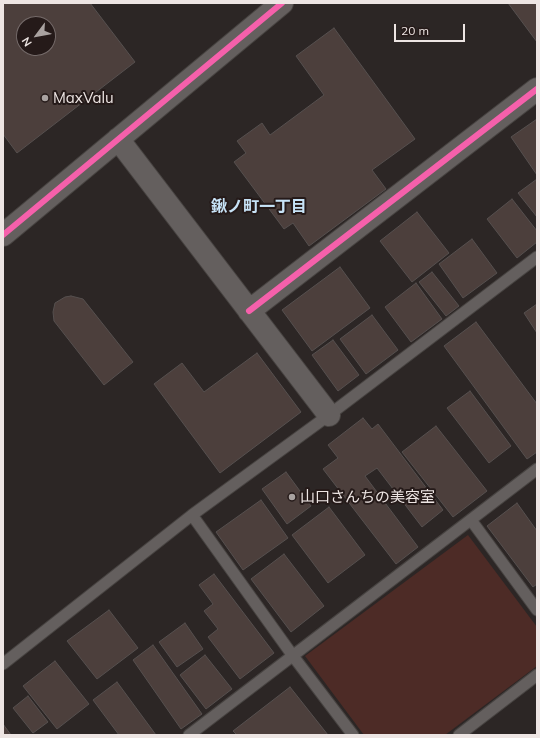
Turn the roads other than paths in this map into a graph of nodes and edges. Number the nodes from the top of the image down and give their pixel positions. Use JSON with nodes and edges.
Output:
{"nodes":[{"id":1,"x":282,"y":3,"type":"edge"},
{"id":2,"x":537,"y":89,"type":"edge"},
{"id":3,"x":118,"y":139,"type":"junction"},
{"id":4,"x":3,"y":235,"type":"edge"},
{"id":5,"x":537,"y":256,"type":"edge"},
{"id":6,"x":250,"y":311,"type":"junction"},
{"id":7,"x":329,"y":415,"type":"junction"},
{"id":8,"x":537,"y":469,"type":"edge"},
{"id":9,"x":192,"y":515,"type":"junction"},
{"id":10,"x":470,"y":520,"type":"junction"},
{"id":11,"x":537,"y":610,"type":"edge"},
{"id":12,"x":293,"y":656,"type":"junction"},
{"id":13,"x":3,"y":664,"type":"edge"},
{"id":14,"x":537,"y":675,"type":"edge"},
{"id":15,"x":189,"y":735,"type":"edge"},
{"id":16,"x":353,"y":735,"type":"edge"},
{"id":17,"x":460,"y":735,"type":"edge"}],
"edges":[{"from":1,"to":3,"type":"street"},
{"from":2,"to":6,"type":"street"},
{"from":3,"to":4,"type":"street"},
{"from":3,"to":6,"type":"street"},
{"from":5,"to":7,"type":"lane"},
{"from":6,"to":7,"type":"street"},
{"from":7,"to":9,"type":"lane"},
{"from":8,"to":10,"type":"lane"},
{"from":9,"to":12,"type":"lane"},
{"from":9,"to":13,"type":"lane"},
{"from":10,"to":11,"type":"lane"},
{"from":10,"to":12,"type":"lane"},
{"from":12,"to":15,"type":"lane"},
{"from":12,"to":16,"type":"lane"},
{"from":14,"to":17,"type":"lane"}]}
